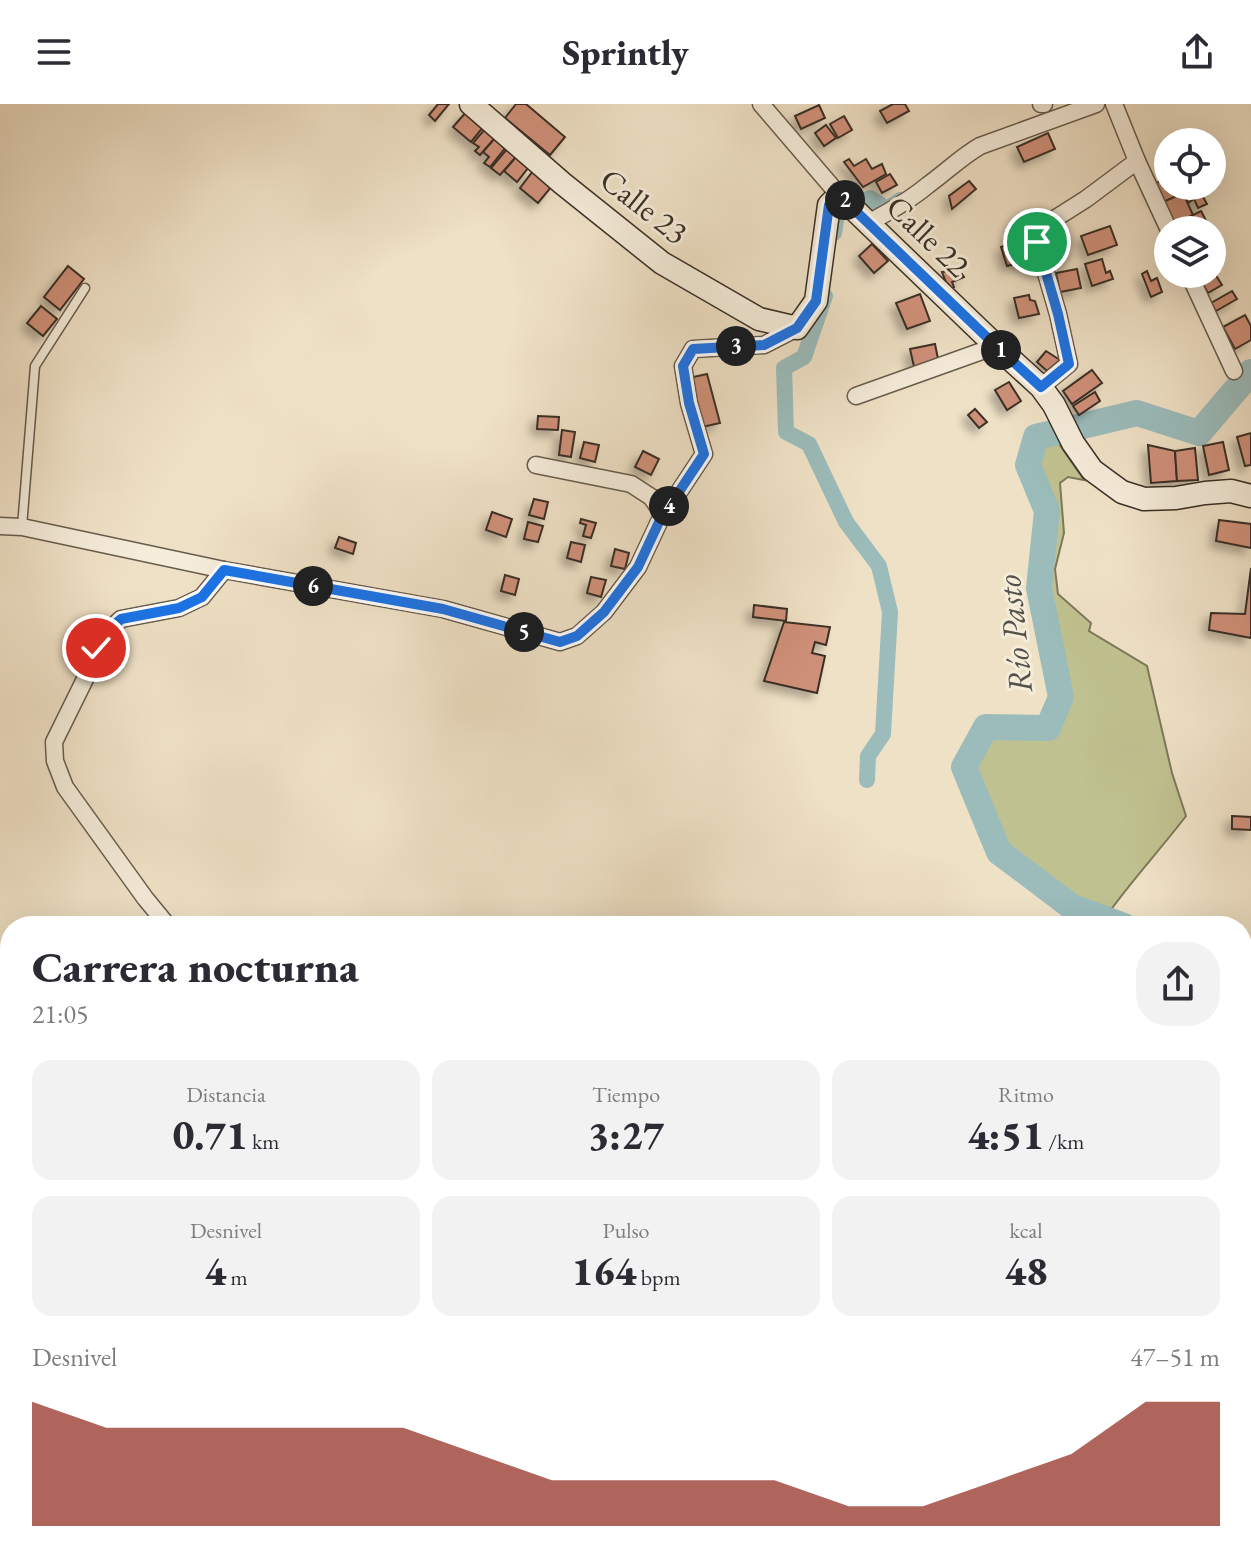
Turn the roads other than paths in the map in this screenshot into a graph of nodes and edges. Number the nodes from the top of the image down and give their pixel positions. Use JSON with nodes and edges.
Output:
{"nodes":[{"id":1,"x":471,"y":104,"type":"edge"},
{"id":2,"x":761,"y":104,"type":"edge"},
{"id":3,"x":1096,"y":104,"type":"edge"},
{"id":4,"x":1114,"y":104,"type":"edge"},
{"id":5,"x":1137,"y":161,"type":"junction"},
{"id":6,"x":855,"y":210,"type":"junction"},
{"id":7,"x":1163,"y":216,"type":"edge"},
{"id":8,"x":85,"y":288,"type":"dead end"},
{"id":9,"x":1195,"y":288,"type":"edge"},
{"id":10,"x":797,"y":328,"type":"junction"},
{"id":11,"x":996,"y":346,"type":"junction"},
{"id":12,"x":1234,"y":371,"type":"dead end"},
{"id":13,"x":856,"y":396,"type":"dead end"},
{"id":14,"x":1048,"y":396,"type":"junction"},
{"id":15,"x":536,"y":465,"type":"dead end"},
{"id":16,"x":1244,"y":490,"type":"edge"},
{"id":17,"x":664,"y":515,"type":"junction"},
{"id":18,"x":0,"y":526,"type":"edge"},
{"id":19,"x":22,"y":527,"type":"junction"},
{"id":20,"x":224,"y":570,"type":"junction"},
{"id":21,"x":160,"y":916,"type":"edge"}],
"edges":[{"from":1,"to":10,"type":"street","name":"Calle 23"},
{"from":2,"to":6,"type":"street","name":"Calle 22"},
{"from":3,"to":6,"type":"street"},
{"from":4,"to":5,"type":"street"},
{"from":5,"to":7,"type":"street"},
{"from":5,"to":14,"type":"street"},
{"from":6,"to":10,"type":"street"},
{"from":6,"to":11,"type":"street","name":"Calle 22"},
{"from":8,"to":19,"type":"lane"},
{"from":9,"to":12,"type":"street"},
{"from":10,"to":17,"type":"street"},
{"from":11,"to":13,"type":"street"},
{"from":11,"to":14,"type":"street","name":"Calle 22"},
{"from":14,"to":16,"type":"street","name":"Calle 22"},
{"from":15,"to":17,"type":"street"},
{"from":17,"to":20,"type":"street"},
{"from":18,"to":19,"type":"street"},
{"from":19,"to":20,"type":"street"},
{"from":20,"to":21,"type":"street"}]}
